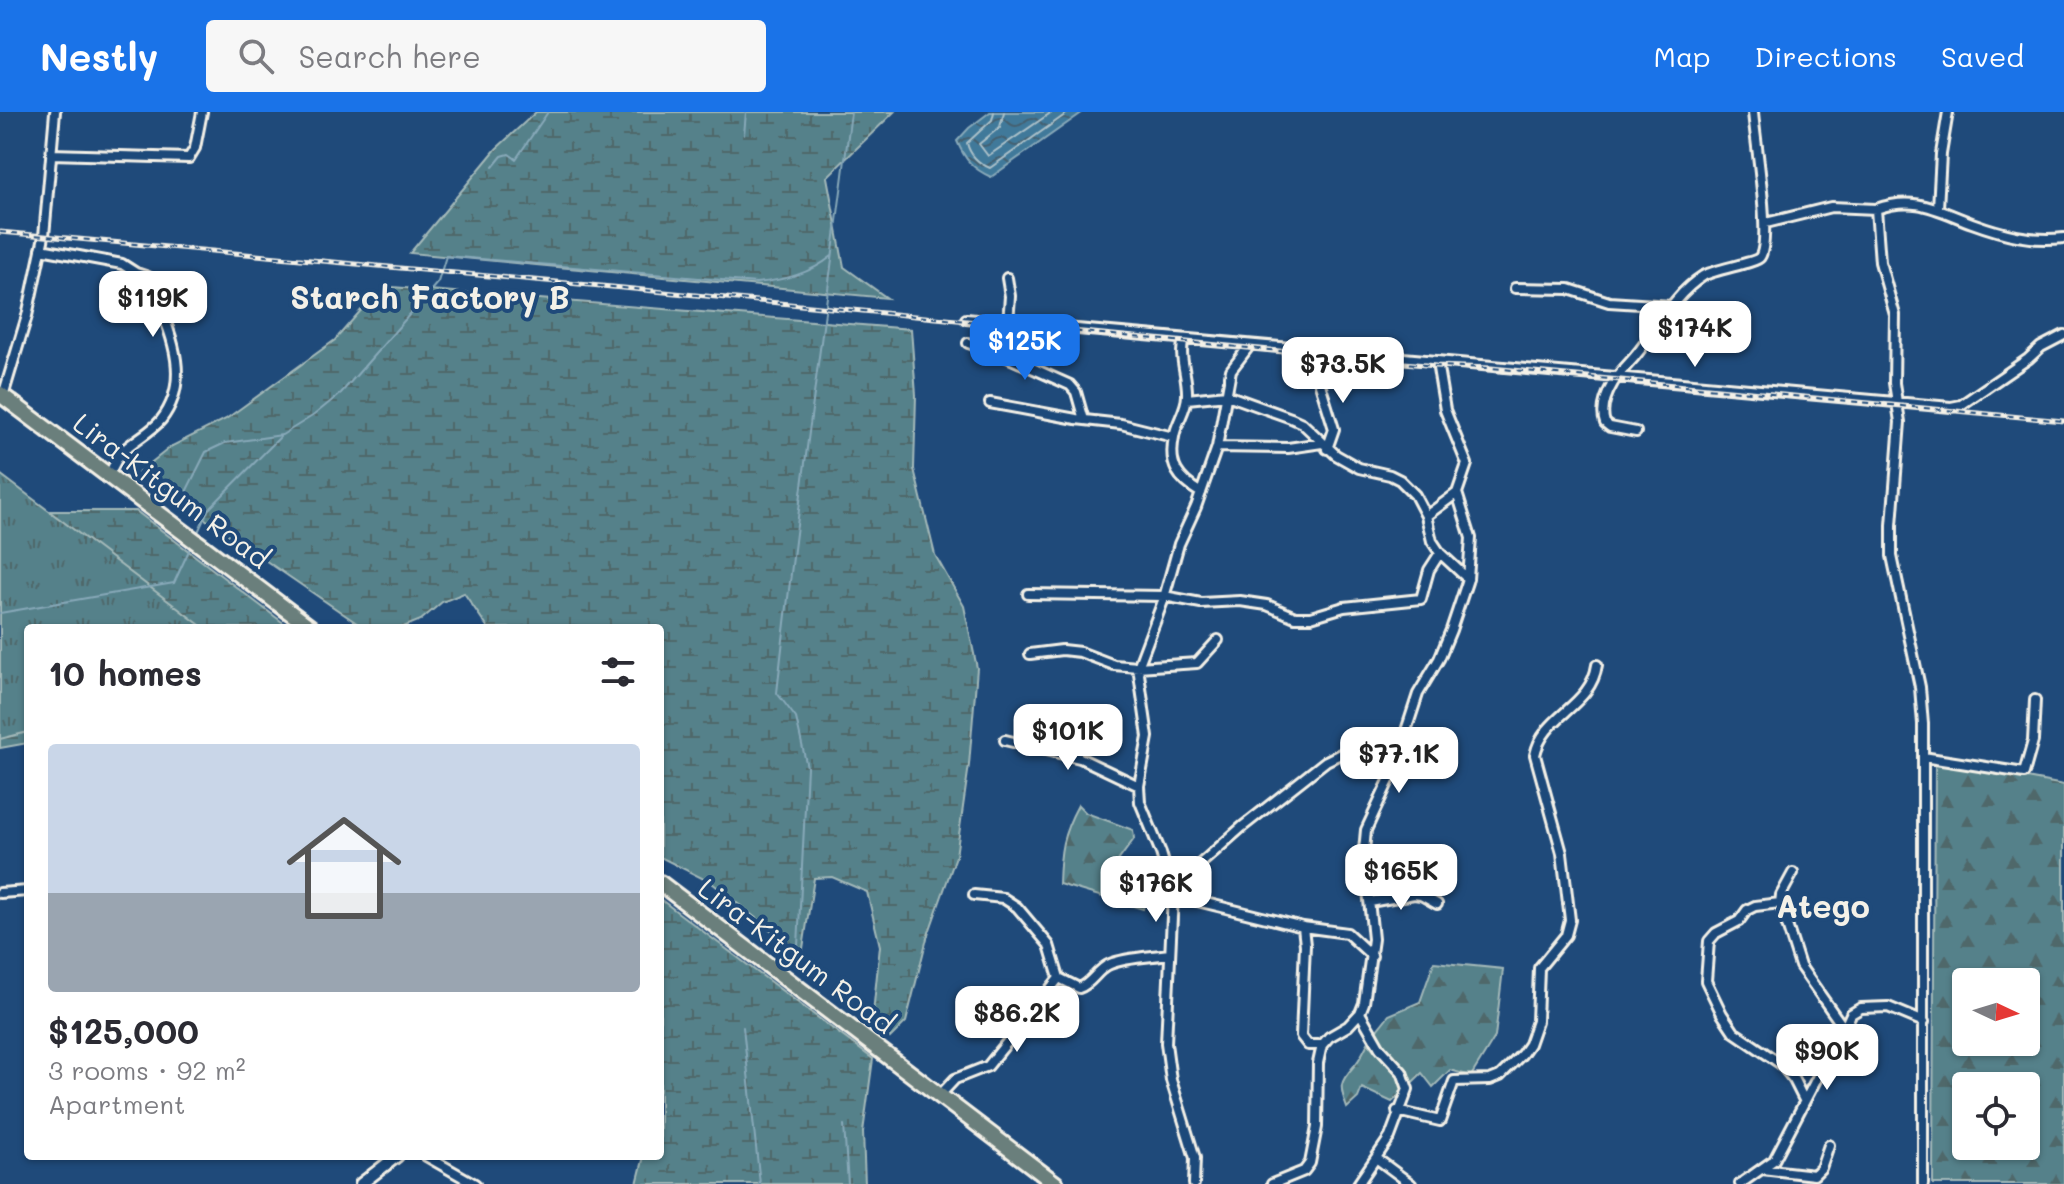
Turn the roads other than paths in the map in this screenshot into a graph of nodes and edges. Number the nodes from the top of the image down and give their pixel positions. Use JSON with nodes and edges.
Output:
{"nodes":[{"id":1,"x":55,"y":112,"type":"edge"},
{"id":2,"x":202,"y":112,"type":"edge"},
{"id":3,"x":1753,"y":112,"type":"edge"},
{"id":4,"x":1948,"y":112,"type":"edge"},
{"id":5,"x":51,"y":154,"type":"junction"},
{"id":6,"x":1938,"y":208,"type":"junction"},
{"id":7,"x":1876,"y":209,"type":"junction"},
{"id":8,"x":1766,"y":223,"type":"junction"},
{"id":9,"x":2064,"y":238,"type":"edge"},
{"id":10,"x":41,"y":249,"type":"junction"},
{"id":11,"x":1007,"y":278,"type":"dead end"},
{"id":12,"x":1515,"y":288,"type":"dead end"},
{"id":13,"x":1671,"y":306,"type":"junction"},
{"id":14,"x":966,"y":319,"type":"dead end"},
{"id":15,"x":1008,"y":323,"type":"junction"},
{"id":16,"x":2064,"y":335,"type":"edge"},
{"id":17,"x":1184,"y":339,"type":"junction"},
{"id":18,"x":968,"y":343,"type":"dead end"},
{"id":19,"x":1250,"y":345,"type":"junction"},
{"id":20,"x":1319,"y":351,"type":"junction"},
{"id":21,"x":1437,"y":362,"type":"junction"},
{"id":22,"x":1616,"y":378,"type":"junction"},
{"id":23,"x":1,"y":395,"type":"edge"},
{"id":24,"x":1227,"y":395,"type":"junction"},
{"id":25,"x":1187,"y":399,"type":"junction"},
{"id":26,"x":990,"y":403,"type":"dead end"},
{"id":27,"x":1896,"y":404,"type":"junction"},
{"id":28,"x":1084,"y":420,"type":"junction"},
{"id":29,"x":1636,"y":432,"type":"dead end"},
{"id":30,"x":1173,"y":437,"type":"junction"},
{"id":31,"x":1324,"y":446,"type":"junction"},
{"id":32,"x":1217,"y":447,"type":"junction"},
{"id":33,"x":109,"y":474,"type":"junction"},
{"id":34,"x":1201,"y":493,"type":"junction"},
{"id":35,"x":1457,"y":493,"type":"junction"},
{"id":36,"x":1426,"y":516,"type":"junction"},
{"id":37,"x":1440,"y":553,"type":"junction"},
{"id":38,"x":1468,"y":579,"type":"junction"},
{"id":39,"x":1028,"y":594,"type":"dead end"},
{"id":40,"x":1164,"y":596,"type":"junction"},
{"id":41,"x":306,"y":624,"type":"edge"},
{"id":42,"x":1218,"y":640,"type":"dead end"},
{"id":43,"x":1030,"y":654,"type":"dead end"},
{"id":44,"x":1597,"y":665,"type":"dead end"},
{"id":45,"x":1138,"y":667,"type":"junction"},
{"id":46,"x":2035,"y":700,"type":"dead end"},
{"id":47,"x":1005,"y":740,"type":"dead end"},
{"id":48,"x":1402,"y":740,"type":"junction"},
{"id":49,"x":1923,"y":757,"type":"junction"},
{"id":50,"x":1139,"y":786,"type":"junction"},
{"id":51,"x":1793,"y":873,"type":"dead end"},
{"id":52,"x":664,"y":886,"type":"edge"},
{"id":53,"x":24,"y":891,"type":"edge"},
{"id":54,"x":1173,"y":892,"type":"junction"},
{"id":55,"x":0,"y":893,"type":"edge"},
{"id":56,"x":974,"y":895,"type":"dead end"},
{"id":57,"x":1370,"y":902,"type":"junction"},
{"id":58,"x":1780,"y":903,"type":"junction"},
{"id":59,"x":1437,"y":904,"type":"dead end"},
{"id":60,"x":1303,"y":927,"type":"junction"},
{"id":61,"x":1169,"y":954,"type":"junction"},
{"id":62,"x":1372,"y":956,"type":"junction"},
{"id":63,"x":1059,"y":978,"type":"junction"},
{"id":64,"x":1360,"y":1013,"type":"junction"},
{"id":65,"x":1924,"y":1022,"type":"junction"},
{"id":66,"x":1843,"y":1027,"type":"junction"},
{"id":67,"x":1322,"y":1045,"type":"junction"},
{"id":68,"x":940,"y":1095,"type":"junction"},
{"id":69,"x":1804,"y":1100,"type":"junction"},
{"id":70,"x":1397,"y":1111,"type":"junction"},
{"id":71,"x":1829,"y":1145,"type":"dead end"},
{"id":72,"x":1376,"y":1158,"type":"junction"},
{"id":73,"x":392,"y":1160,"type":"edge"},
{"id":74,"x":433,"y":1160,"type":"edge"},
{"id":75,"x":1761,"y":1169,"type":"junction"},
{"id":76,"x":361,"y":1184,"type":"edge"},
{"id":77,"x":475,"y":1184,"type":"edge"},
{"id":78,"x":1056,"y":1184,"type":"edge"},
{"id":79,"x":1194,"y":1184,"type":"edge"},
{"id":80,"x":1272,"y":1184,"type":"edge"},
{"id":81,"x":1358,"y":1184,"type":"edge"},
{"id":82,"x":1411,"y":1184,"type":"edge"},
{"id":83,"x":1740,"y":1184,"type":"edge"},
{"id":84,"x":1923,"y":1184,"type":"edge"}],
"edges":[{"from":1,"to":5,"type":"street"},
{"from":2,"to":5,"type":"street"},
{"from":3,"to":8,"type":"street"},
{"from":4,"to":6,"type":"street"},
{"from":5,"to":10,"type":"street"},
{"from":6,"to":7,"type":"street"},
{"from":6,"to":9,"type":"street"},
{"from":7,"to":8,"type":"street"},
{"from":7,"to":27,"type":"street"},
{"from":8,"to":13,"type":"street"},
{"from":10,"to":23,"type":"street"},
{"from":10,"to":33,"type":"street"},
{"from":11,"to":15,"type":"street"},
{"from":12,"to":13,"type":"street"},
{"from":13,"to":22,"type":"street"},
{"from":14,"to":15,"type":"street"},
{"from":15,"to":17,"type":"street"},
{"from":16,"to":27,"type":"street"},
{"from":17,"to":19,"type":"street"},
{"from":17,"to":25,"type":"street"},
{"from":18,"to":28,"type":"street"},
{"from":19,"to":20,"type":"street"},
{"from":19,"to":24,"type":"street"},
{"from":20,"to":21,"type":"street"},
{"from":20,"to":31,"type":"street"},
{"from":21,"to":22,"type":"street"},
{"from":21,"to":35,"type":"street"},
{"from":22,"to":27,"type":"street"},
{"from":22,"to":29,"type":"street"},
{"from":23,"to":33,"type":"main road","name":"Lira-Kitgum Road"},
{"from":24,"to":25,"type":"street"},
{"from":24,"to":31,"type":"street"},
{"from":24,"to":32,"type":"street"},
{"from":25,"to":30,"type":"street"},
{"from":26,"to":28,"type":"street"},
{"from":27,"to":49,"type":"street"},
{"from":28,"to":30,"type":"street"},
{"from":30,"to":34,"type":"street"},
{"from":31,"to":32,"type":"street"},
{"from":31,"to":36,"type":"street"},
{"from":32,"to":34,"type":"street"},
{"from":33,"to":41,"type":"main road","name":"Lira-Kitgum Road"},
{"from":34,"to":40,"type":"street"},
{"from":35,"to":36,"type":"street"},
{"from":35,"to":38,"type":"street"},
{"from":36,"to":37,"type":"street"},
{"from":37,"to":38,"type":"street"},
{"from":37,"to":40,"type":"street"},
{"from":38,"to":48,"type":"street"},
{"from":39,"to":40,"type":"street"},
{"from":40,"to":45,"type":"street"},
{"from":42,"to":45,"type":"street"},
{"from":43,"to":45,"type":"street"},
{"from":44,"to":70,"type":"street"},
{"from":45,"to":50,"type":"street"},
{"from":46,"to":49,"type":"street"},
{"from":47,"to":50,"type":"street"},
{"from":48,"to":54,"type":"street"},
{"from":48,"to":57,"type":"street"},
{"from":49,"to":65,"type":"street"},
{"from":50,"to":54,"type":"street"},
{"from":51,"to":58,"type":"street"},
{"from":52,"to":68,"type":"main road","name":"Lira-Kitgum Road"},
{"from":53,"to":55,"type":"street"},
{"from":54,"to":60,"type":"street"},
{"from":54,"to":61,"type":"street"},
{"from":56,"to":63,"type":"street"},
{"from":57,"to":59,"type":"street"},
{"from":57,"to":62,"type":"street"},
{"from":58,"to":66,"type":"street"},
{"from":58,"to":69,"type":"street"},
{"from":60,"to":62,"type":"street"},
{"from":60,"to":67,"type":"street"},
{"from":61,"to":63,"type":"street"},
{"from":61,"to":79,"type":"street"},
{"from":62,"to":64,"type":"street"},
{"from":63,"to":68,"type":"street"},
{"from":64,"to":67,"type":"street"},
{"from":64,"to":70,"type":"street"},
{"from":65,"to":66,"type":"street"},
{"from":65,"to":84,"type":"street"},
{"from":66,"to":69,"type":"street"},
{"from":67,"to":80,"type":"street"},
{"from":68,"to":78,"type":"main road","name":"Lira-Kitgum Road"},
{"from":69,"to":75,"type":"street"},
{"from":70,"to":72,"type":"street"},
{"from":71,"to":75,"type":"street"},
{"from":72,"to":81,"type":"street"},
{"from":72,"to":82,"type":"street"},
{"from":73,"to":76,"type":"street"},
{"from":74,"to":77,"type":"street"},
{"from":75,"to":83,"type":"street"}]}
